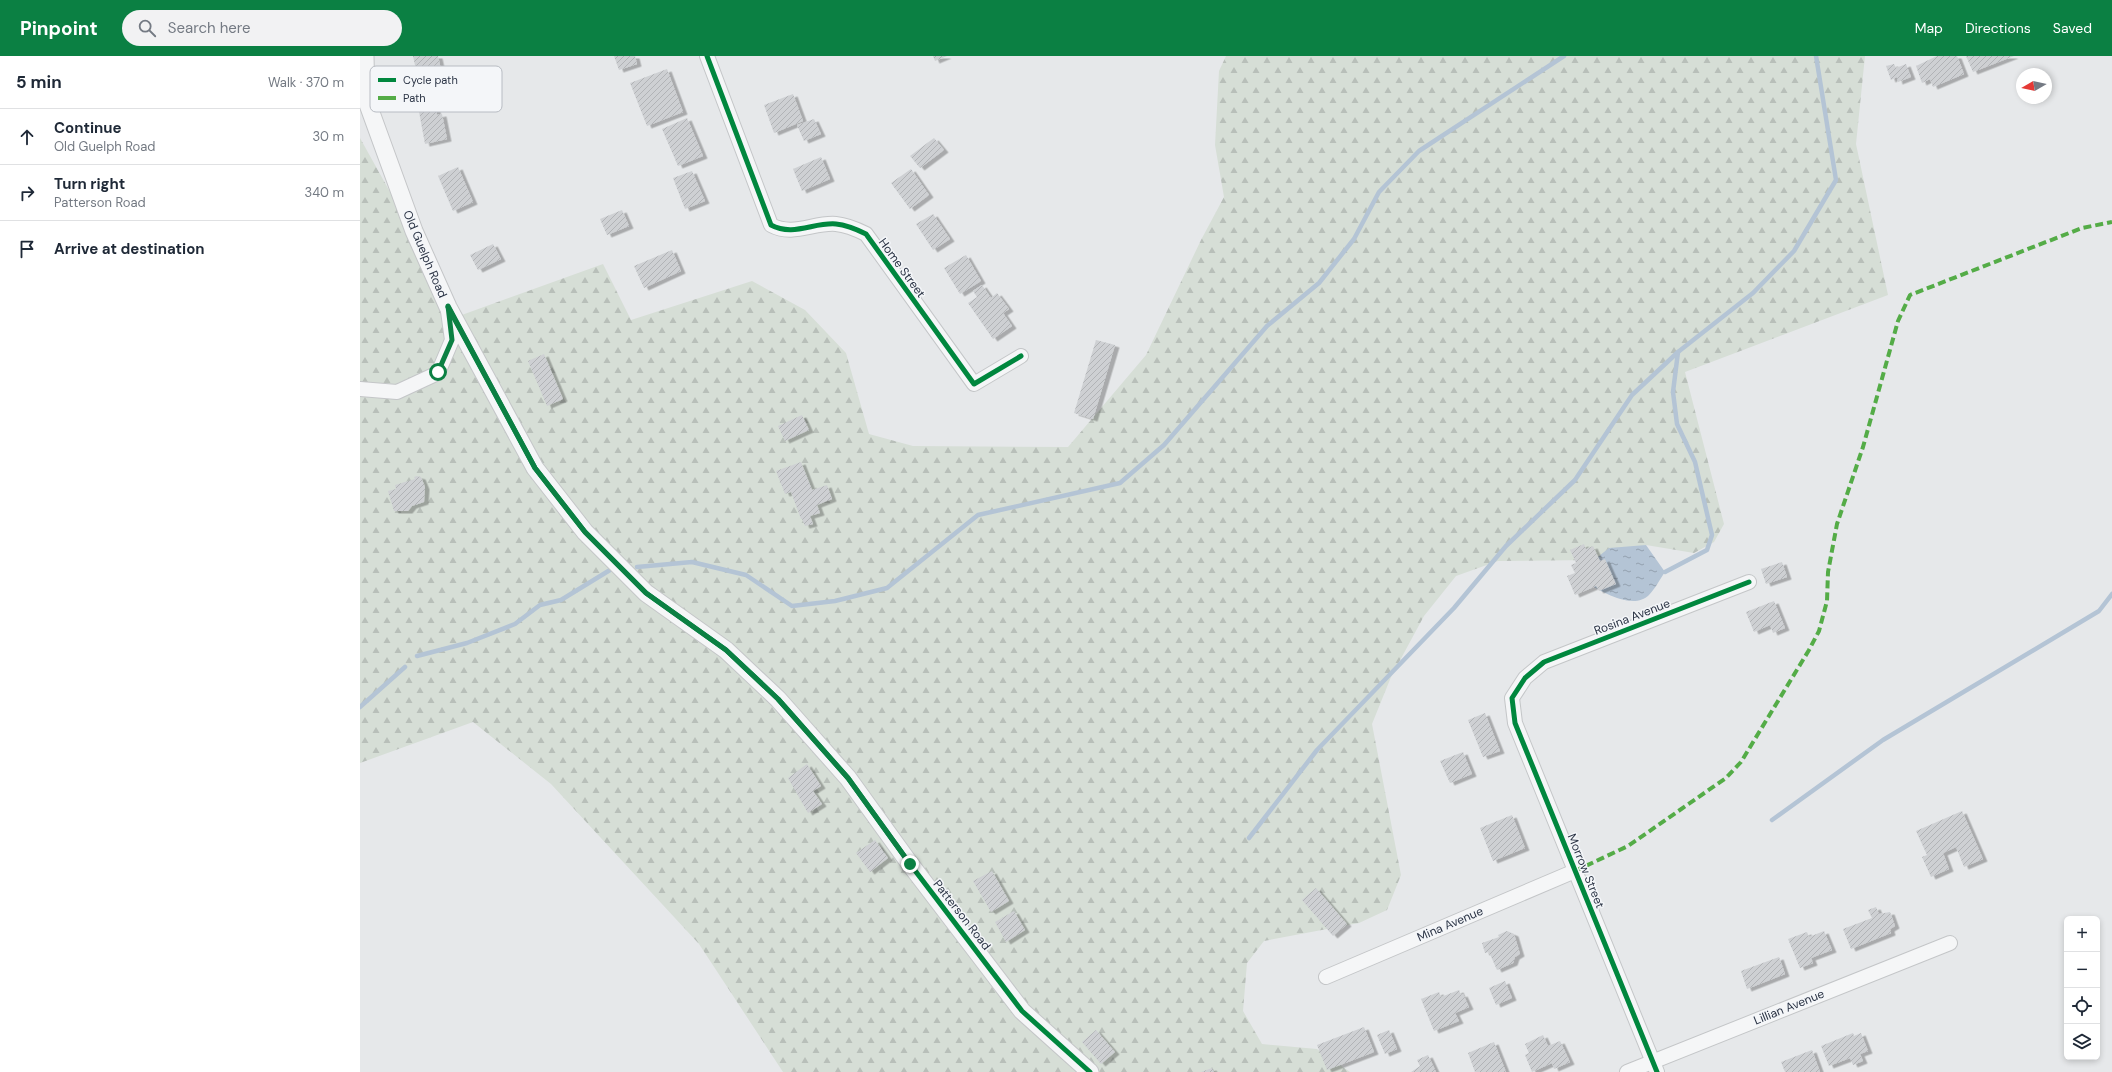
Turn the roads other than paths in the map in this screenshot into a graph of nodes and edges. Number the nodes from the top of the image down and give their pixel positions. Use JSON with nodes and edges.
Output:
{"nodes":[{"id":1,"x":365,"y":56,"type":"edge"},
{"id":2,"x":707,"y":56,"type":"edge"},
{"id":3,"x":370,"y":110,"type":"edge"},
{"id":4,"x":371,"y":112,"type":"edge"},
{"id":5,"x":448,"y":306,"type":"junction"},
{"id":6,"x":1021,"y":356,"type":"dead end"},
{"id":7,"x":360,"y":389,"type":"edge"},
{"id":8,"x":1749,"y":582,"type":"dead end"},
{"id":9,"x":1525,"y":678,"type":"joint"},
{"id":10,"x":1575,"y":871,"type":"junction"},
{"id":11,"x":1950,"y":943,"type":"dead end"},
{"id":12,"x":1326,"y":977,"type":"dead end"},
{"id":13,"x":1654,"y":1067,"type":"edge"},
{"id":14,"x":1090,"y":1072,"type":"edge"},
{"id":15,"x":1627,"y":1072,"type":"edge"}],
"edges":[{"from":1,"to":3,"type":"street","name":"Old Guelph Road"},
{"from":2,"to":6,"type":"street","name":"Home Street"},
{"from":4,"to":5,"type":"street","name":"Old Guelph Road"},
{"from":5,"to":7,"type":"street","name":"Old Guelph Road"},
{"from":5,"to":14,"type":"street","name":"Patterson Road"},
{"from":8,"to":9,"type":"street","name":"Rosina Avenue"},
{"from":9,"to":10,"type":"street","name":"Morrow Street"},
{"from":10,"to":12,"type":"street","name":"Mina Avenue"},
{"from":10,"to":13,"type":"street","name":"Morrow Street"},
{"from":11,"to":13,"type":"street","name":"Lillian Avenue"},
{"from":13,"to":15,"type":"street","name":"Lillian Avenue"}]}
